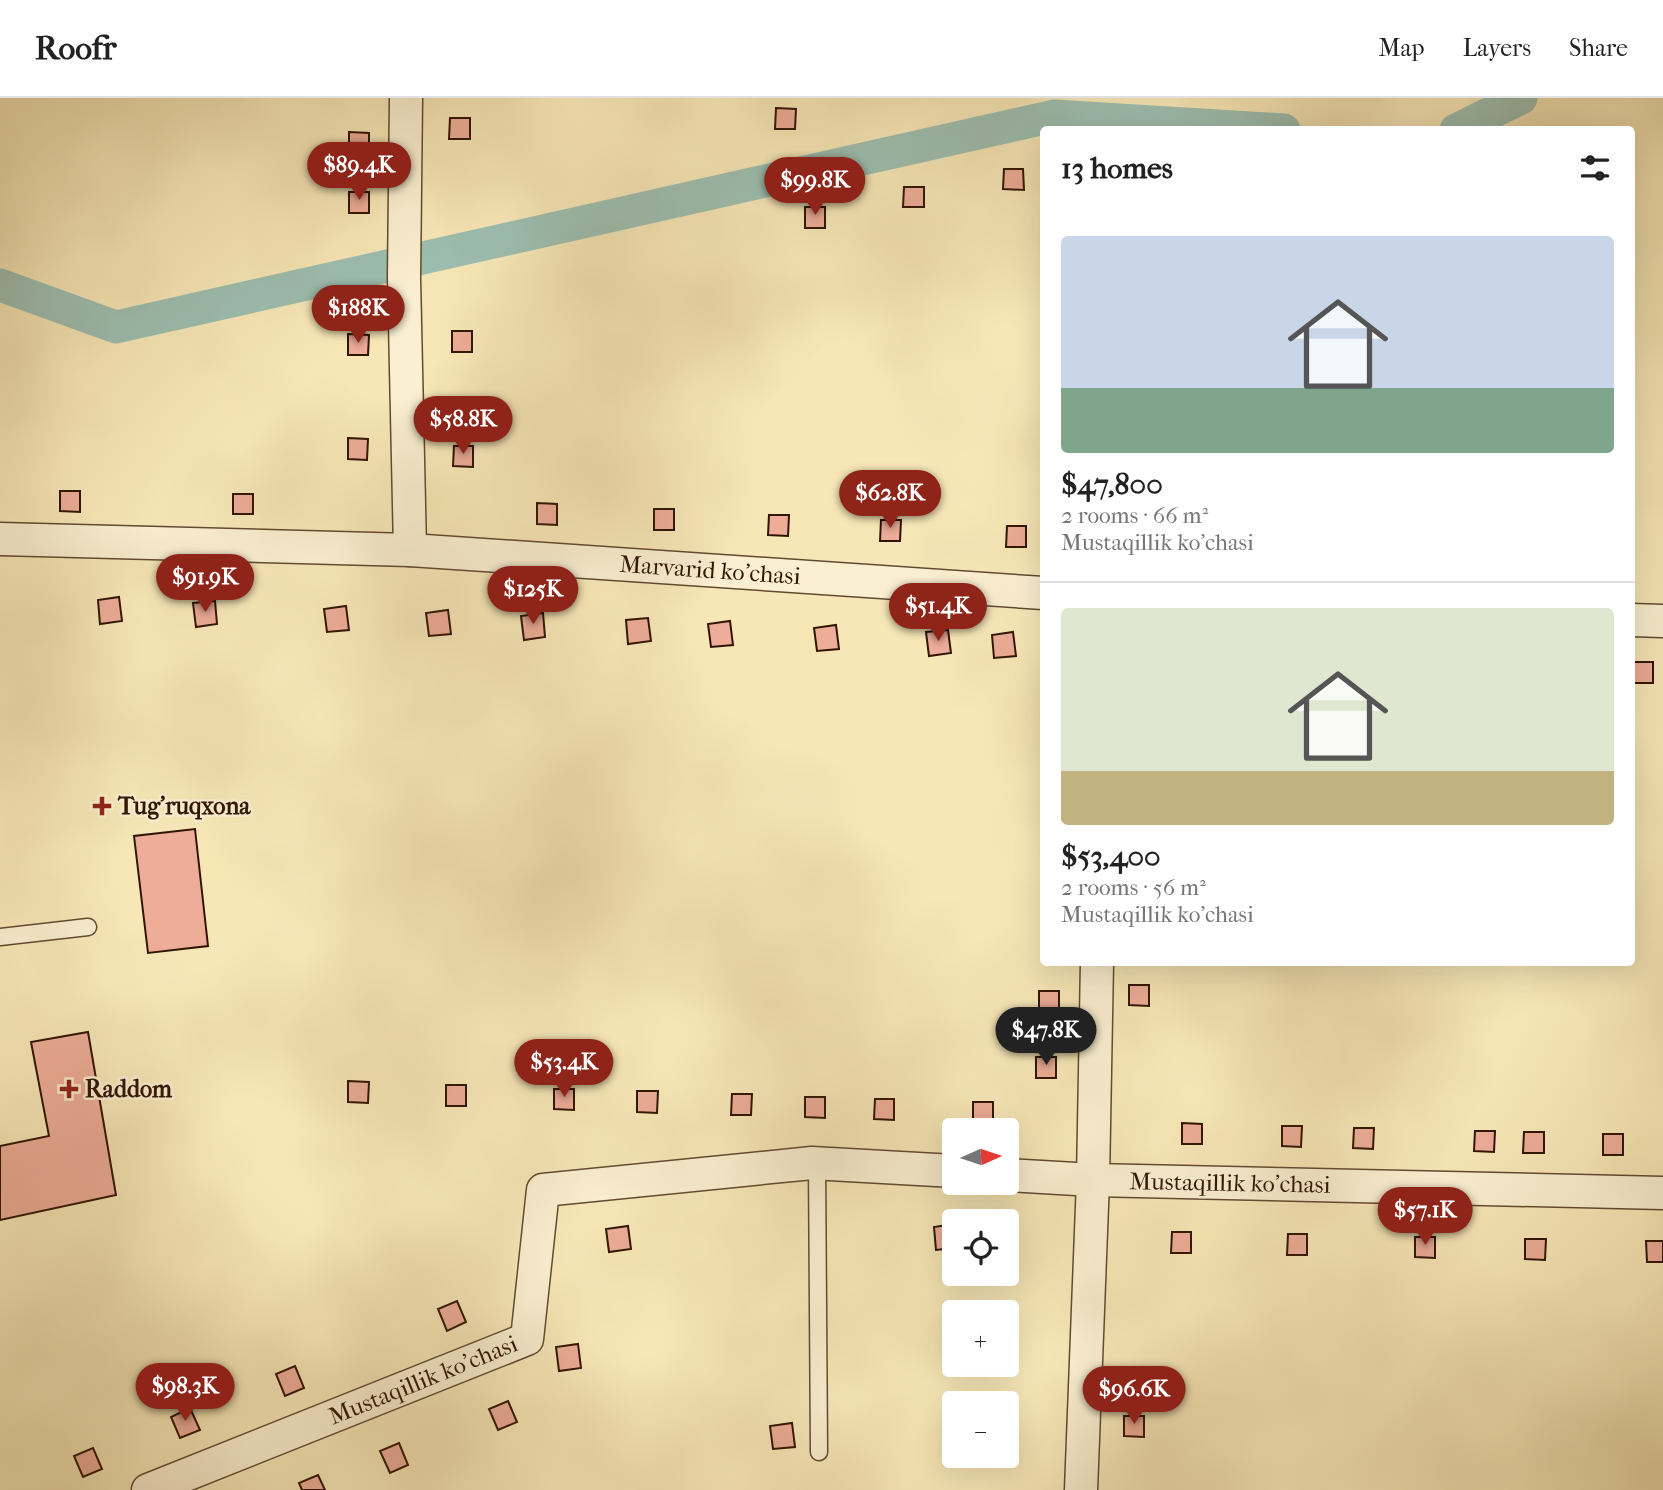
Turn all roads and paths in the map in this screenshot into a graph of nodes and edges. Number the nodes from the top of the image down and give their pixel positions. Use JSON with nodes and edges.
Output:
{"nodes":[{"id":1,"x":406,"y":98,"type":"edge"},
{"id":2,"x":0,"y":539,"type":"edge"},
{"id":3,"x":410,"y":550,"type":"junction"},
{"id":4,"x":1040,"y":593,"type":"edge"},
{"id":5,"x":1635,"y":620,"type":"edge"},
{"id":6,"x":1663,"y":621,"type":"edge"},
{"id":7,"x":88,"y":926,"type":"dead end"},
{"id":8,"x":0,"y":937,"type":"edge"},
{"id":9,"x":1097,"y":966,"type":"edge"},
{"id":10,"x":817,"y":1163,"type":"junction"},
{"id":11,"x":942,"y":1170,"type":"edge"},
{"id":12,"x":1019,"y":1176,"type":"edge"},
{"id":13,"x":1093,"y":1180,"type":"junction"},
{"id":14,"x":1663,"y":1193,"type":"edge"},
{"id":15,"x":819,"y":1452,"type":"dead end"},
{"id":16,"x":148,"y":1490,"type":"edge"},
{"id":17,"x":1081,"y":1490,"type":"edge"}],
"edges":[{"from":1,"to":3,"type":"street"},
{"from":2,"to":3,"type":"street","name":"Marvarid ko'chasi"},
{"from":3,"to":4,"type":"street","name":"Marvarid ko'chasi"},
{"from":5,"to":6,"type":"street"},
{"from":7,"to":8,"type":"lane"},
{"from":9,"to":13,"type":"street"},
{"from":10,"to":11,"type":"street","name":"Mustaqillik ko'chasi"},
{"from":10,"to":15,"type":"lane"},
{"from":10,"to":16,"type":"street","name":"Mustaqillik ko'chasi"},
{"from":12,"to":13,"type":"street","name":"Mustaqillik ko'chasi"},
{"from":13,"to":14,"type":"street","name":"Mustaqillik ko'chasi"},
{"from":13,"to":17,"type":"street"}]}
